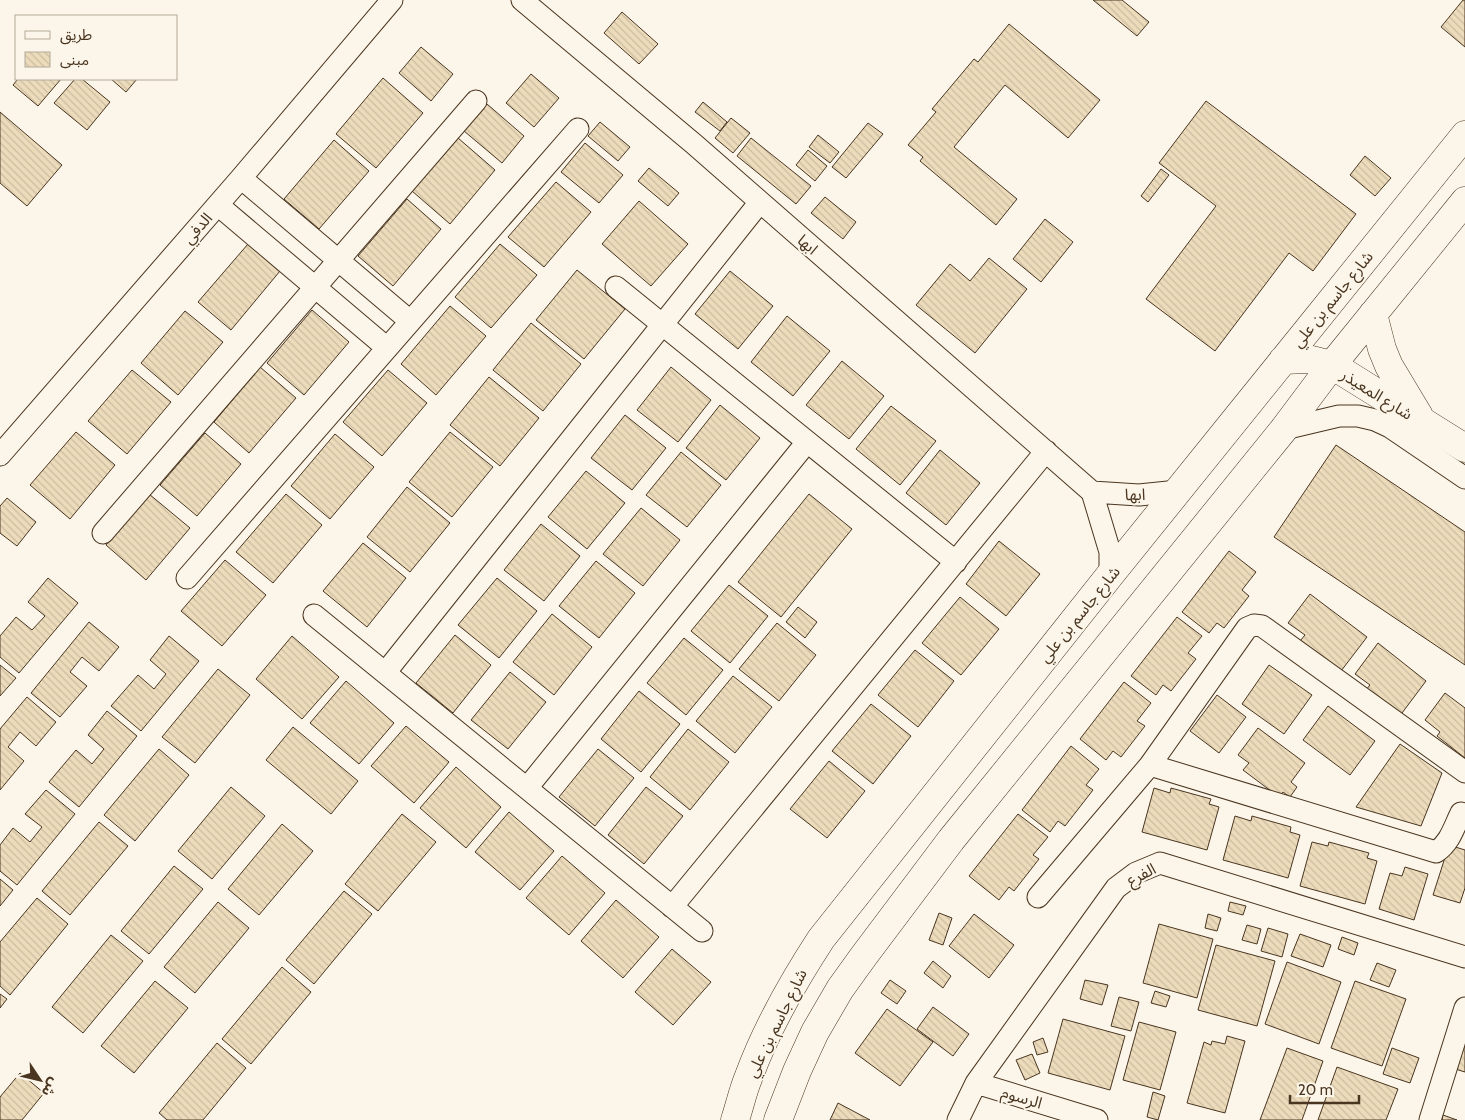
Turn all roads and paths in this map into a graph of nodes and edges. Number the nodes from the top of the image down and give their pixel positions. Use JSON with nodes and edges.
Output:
{"nodes":[{"id":1,"x":392,"y":0,"type":"edge"},
{"id":2,"x":522,"y":0,"type":"edge"},
{"id":3,"x":476,"y":100,"type":"dead end"},
{"id":4,"x":578,"y":129,"type":"dead end"},
{"id":5,"x":1465,"y":134,"type":"edge"},
{"id":6,"x":241,"y":178,"type":"junction"},
{"id":7,"x":1465,"y":201,"type":"edge"},
{"id":8,"x":760,"y":202,"type":"junction"},
{"id":9,"x":218,"y":205,"type":"junction"},
{"id":10,"x":338,"y":260,"type":"junction"},
{"id":11,"x":315,"y":287,"type":"junction"},
{"id":12,"x":616,"y":287,"type":"dead end"},
{"id":13,"x":1373,"y":314,"type":"junction"},
{"id":14,"x":410,"y":321,"type":"junction"},
{"id":15,"x":662,"y":325,"type":"junction"},
{"id":16,"x":387,"y":348,"type":"junction"},
{"id":17,"x":1283,"y":360,"type":"junction"},
{"id":18,"x":1332,"y":365,"type":"junction"},
{"id":19,"x":1423,"y":422,"type":"junction"},
{"id":20,"x":1284,"y":429,"type":"junction"},
{"id":21,"x":807,"y":442,"type":"junction"},
{"id":22,"x":1465,"y":448,"type":"edge"},
{"id":23,"x":1046,"y":452,"type":"junction"},
{"id":24,"x":0,"y":455,"type":"edge"},
{"id":25,"x":1465,"y":478,"type":"edge"},
{"id":26,"x":1178,"y":491,"type":"junction"},
{"id":27,"x":1092,"y":492,"type":"junction"},
{"id":28,"x":103,"y":533,"type":"dead end"},
{"id":29,"x":956,"y":562,"type":"junction"},
{"id":30,"x":1110,"y":575,"type":"junction"},
{"id":31,"x":187,"y":578,"type":"dead end"},
{"id":32,"x":314,"y":616,"type":"dead end"},
{"id":33,"x":385,"y":673,"type":"junction"},
{"id":34,"x":1150,"y":765,"type":"junction"},
{"id":35,"x":1465,"y":772,"type":"edge"},
{"id":36,"x":527,"y":788,"type":"junction"},
{"id":37,"x":1464,"y":809,"type":"edge"},
{"id":38,"x":1038,"y":897,"type":"dead end"},
{"id":39,"x":672,"y":907,"type":"junction"},
{"id":40,"x":702,"y":931,"type":"dead end"},
{"id":41,"x":1465,"y":956,"type":"edge"},
{"id":42,"x":1465,"y":1008,"type":"edge"},
{"id":43,"x":976,"y":1083,"type":"junction"},
{"id":44,"x":735,"y":1120,"type":"edge"},
{"id":45,"x":778,"y":1120,"type":"edge"},
{"id":46,"x":958,"y":1120,"type":"edge"},
{"id":47,"x":1097,"y":1120,"type":"edge"},
{"id":48,"x":1430,"y":1120,"type":"edge"}],
"edges":[{"from":1,"to":6,"type":"street","name":"الدفي"},
{"from":2,"to":8,"type":"street","name":"ابها"},
{"from":3,"to":10,"type":"street"},
{"from":4,"to":14,"type":"street"},
{"from":5,"to":17,"type":"street","name":"شارع جاسم بن علي"},
{"from":6,"to":9,"type":"street","name":"الدفي"},
{"from":6,"to":10,"type":"street"},
{"from":7,"to":13,"type":"street"},
{"from":8,"to":15,"type":"street"},
{"from":8,"to":23,"type":"street","name":"ابها"},
{"from":9,"to":11,"type":"street"},
{"from":9,"to":24,"type":"street","name":"الدفي"},
{"from":10,"to":11,"type":"street"},
{"from":10,"to":14,"type":"street"},
{"from":11,"to":16,"type":"street"},
{"from":11,"to":28,"type":"street"},
{"from":12,"to":15,"type":"street"},
{"from":13,"to":18,"type":"street"},
{"from":13,"to":19,"type":"street"},
{"from":14,"to":16,"type":"street"},
{"from":15,"to":21,"type":"street"},
{"from":15,"to":33,"type":"street"},
{"from":16,"to":31,"type":"street"},
{"from":17,"to":18,"type":"street","name":"شارع المعيذر"},
{"from":17,"to":26,"type":"street","name":"شارع جاسم بن علي"},
{"from":18,"to":19,"type":"street","name":"شارع المعيذر"},
{"from":18,"to":20,"type":"street"},
{"from":19,"to":22,"type":"street","name":"شارع المعيذر"},
{"from":20,"to":25,"type":"street","name":"شارع المعيذر"},
{"from":20,"to":45,"type":"street"},
{"from":21,"to":29,"type":"street"},
{"from":21,"to":36,"type":"street"},
{"from":23,"to":27,"type":"street","name":"ابها"},
{"from":23,"to":29,"type":"street"},
{"from":26,"to":27,"type":"street","name":"ابها"},
{"from":26,"to":30,"type":"street","name":"شارع جاسم بن علي"},
{"from":27,"to":30,"type":"street"},
{"from":29,"to":39,"type":"street"},
{"from":30,"to":44,"type":"street","name":"شارع جاسم بن علي"},
{"from":32,"to":33,"type":"street"},
{"from":33,"to":36,"type":"street"},
{"from":34,"to":35,"type":"street"},
{"from":34,"to":37,"type":"street"},
{"from":34,"to":38,"type":"street"},
{"from":36,"to":39,"type":"street"},
{"from":39,"to":40,"type":"street"},
{"from":41,"to":43,"type":"street","name":"الفرع"},
{"from":42,"to":48,"type":"street"},
{"from":43,"to":46,"type":"street","name":"الفرع"},
{"from":43,"to":47,"type":"street","name":"الرسوم"}]}
